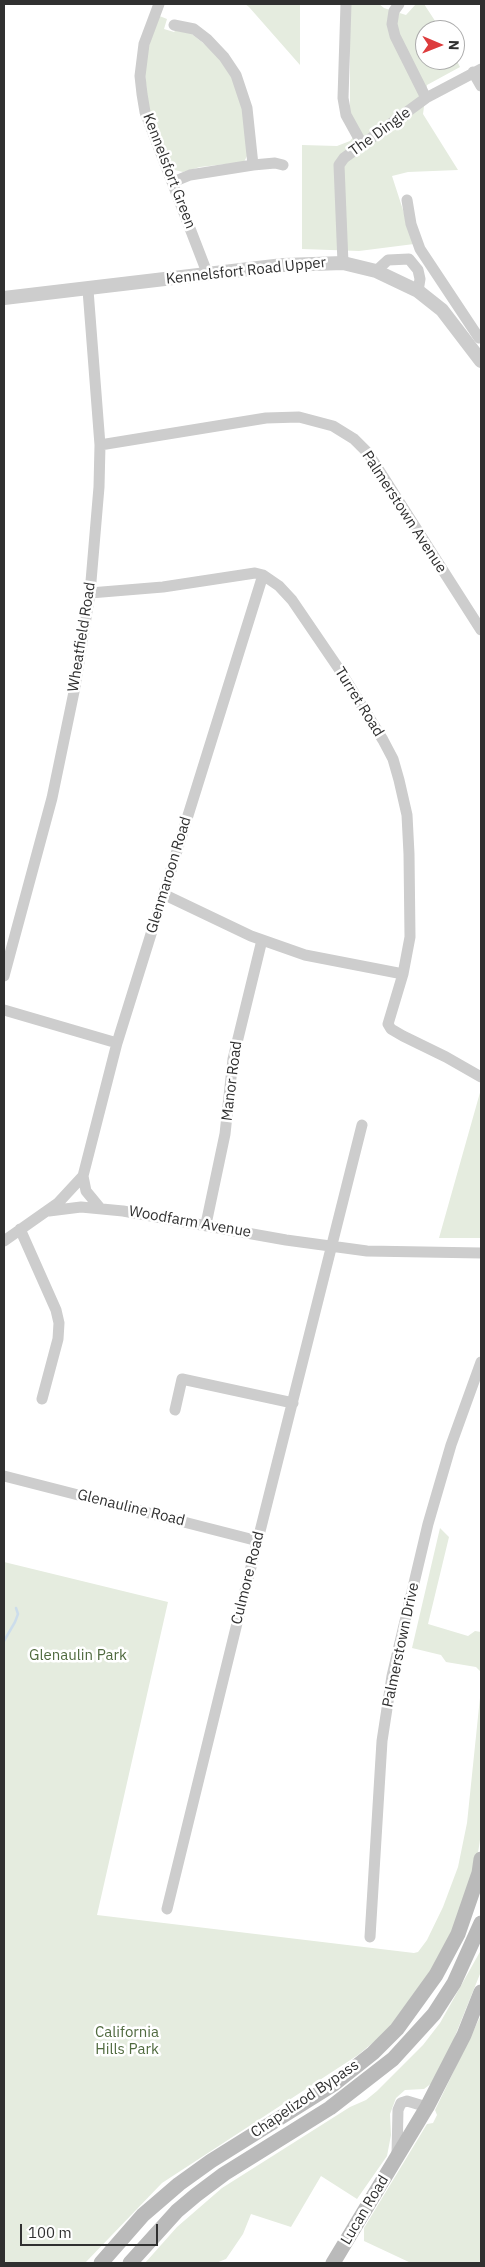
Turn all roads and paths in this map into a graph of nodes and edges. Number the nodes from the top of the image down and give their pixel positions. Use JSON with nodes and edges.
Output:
{"nodes":[{"id":1,"x":346,"y":4,"type":"edge"},
{"id":2,"x":399,"y":4,"type":"edge"},
{"id":3,"x":156,"y":5,"type":"edge"},
{"id":4,"x":174,"y":25,"type":"dead end"},
{"id":5,"x":477,"y":70,"type":"edge"},
{"id":6,"x":481,"y":86,"type":"edge"},
{"id":7,"x":426,"y":98,"type":"junction"},
{"id":8,"x":362,"y":144,"type":"junction"},
{"id":9,"x":253,"y":165,"type":"junction"},
{"id":10,"x":284,"y":165,"type":"dead end"},
{"id":11,"x":172,"y":182,"type":"junction"},
{"id":12,"x":407,"y":200,"type":"dead end"},
{"id":13,"x":420,"y":249,"type":"junction"},
{"id":14,"x":409,"y":259,"type":"junction"},
{"id":15,"x":343,"y":263,"type":"junction"},
{"id":16,"x":376,"y":270,"type":"junction"},
{"id":17,"x":208,"y":275,"type":"junction"},
{"id":18,"x":88,"y":290,"type":"junction"},
{"id":19,"x":418,"y":291,"type":"junction"},
{"id":20,"x":4,"y":298,"type":"edge"},
{"id":21,"x":479,"y":338,"type":"dead end"},
{"id":22,"x":481,"y":361,"type":"edge"},
{"id":23,"x":100,"y":445,"type":"junction"},
{"id":24,"x":263,"y":575,"type":"junction"},
{"id":25,"x":90,"y":594,"type":"junction"},
{"id":26,"x":481,"y":630,"type":"edge"},
{"id":27,"x":163,"y":894,"type":"junction"},
{"id":28,"x":262,"y":940,"type":"junction"},
{"id":29,"x":402,"y":974,"type":"junction"},
{"id":30,"x":4,"y":976,"type":"edge"},
{"id":31,"x":4,"y":1010,"type":"edge"},
{"id":32,"x":117,"y":1043,"type":"junction"},
{"id":33,"x":481,"y":1077,"type":"edge"},
{"id":34,"x":362,"y":1126,"type":"dead end"},
{"id":35,"x":82,"y":1176,"type":"junction"},
{"id":36,"x":100,"y":1208,"type":"junction"},
{"id":37,"x":49,"y":1211,"type":"junction"},
{"id":38,"x":206,"y":1224,"type":"junction"},
{"id":39,"x":20,"y":1229,"type":"junction"},
{"id":40,"x":4,"y":1241,"type":"edge"},
{"id":41,"x":331,"y":1247,"type":"junction"},
{"id":42,"x":481,"y":1253,"type":"edge"},
{"id":43,"x":481,"y":1362,"type":"edge"},
{"id":44,"x":42,"y":1399,"type":"dead end"},
{"id":45,"x":293,"y":1403,"type":"junction"},
{"id":46,"x":175,"y":1410,"type":"dead end"},
{"id":47,"x":4,"y":1476,"type":"edge"},
{"id":48,"x":258,"y":1541,"type":"junction"},
{"id":49,"x":480,"y":1866,"type":"edge"},
{"id":50,"x":167,"y":1910,"type":"dead end"},
{"id":51,"x":481,"y":1923,"type":"edge"},
{"id":52,"x":370,"y":1938,"type":"dead end"},
{"id":53,"x":481,"y":1992,"type":"edge"},
{"id":54,"x":427,"y":2107,"type":"junction"},
{"id":55,"x":397,"y":2156,"type":"junction"},
{"id":56,"x":101,"y":2263,"type":"edge"},
{"id":57,"x":130,"y":2263,"type":"edge"},
{"id":58,"x":333,"y":2263,"type":"edge"}],
"edges":[{"from":1,"to":8,"type":"street"},
{"from":2,"to":7,"type":"street"},
{"from":3,"to":11,"type":"street","name":"Kennelsfort Green"},
{"from":4,"to":9,"type":"street"},
{"from":5,"to":6,"type":"street"},
{"from":5,"to":7,"type":"street","name":"The Dingle"},
{"from":7,"to":8,"type":"street","name":"The Dingle"},
{"from":8,"to":15,"type":"street","name":"The Dingle"},
{"from":9,"to":10,"type":"street"},
{"from":9,"to":11,"type":"street"},
{"from":11,"to":17,"type":"street","name":"Kennelsfort Green"},
{"from":12,"to":13,"type":"street"},
{"from":13,"to":14,"type":"street"},
{"from":13,"to":21,"type":"street"},
{"from":14,"to":16,"type":"street"},
{"from":14,"to":19,"type":"street"},
{"from":15,"to":16,"type":"street","name":"Kennelsfort Road Upper"},
{"from":15,"to":17,"type":"street","name":"Kennelsfort Road Upper"},
{"from":16,"to":19,"type":"street","name":"Kennelsfort Road Upper"},
{"from":17,"to":18,"type":"street","name":"Kennelsfort Road Upper"},
{"from":18,"to":20,"type":"street","name":"Kennelsfort Road Upper"},
{"from":18,"to":23,"type":"street","name":"Wheatfield Road"},
{"from":19,"to":22,"type":"street","name":"Kennelsfort Road Upper"},
{"from":23,"to":25,"type":"street","name":"Wheatfield Road"},
{"from":23,"to":26,"type":"street","name":"Palmerstown Avenue"},
{"from":24,"to":25,"type":"street"},
{"from":24,"to":27,"type":"street","name":"Glenmaroon Road"},
{"from":24,"to":29,"type":"street","name":"Turret Road"},
{"from":25,"to":30,"type":"street","name":"Wheatfield Road"},
{"from":27,"to":28,"type":"street"},
{"from":27,"to":32,"type":"street","name":"Glenmaroon Road"},
{"from":28,"to":29,"type":"street"},
{"from":28,"to":38,"type":"street","name":"Manor Road"},
{"from":29,"to":33,"type":"street","name":"Turret Road"},
{"from":31,"to":32,"type":"street"},
{"from":32,"to":35,"type":"street","name":"Glenmaroon Road"},
{"from":34,"to":41,"type":"street","name":"Culmore Road"},
{"from":35,"to":36,"type":"street"},
{"from":35,"to":37,"type":"street","name":"Glenmaroon Road"},
{"from":36,"to":37,"type":"street","name":"Woodfarm Avenue"},
{"from":36,"to":38,"type":"street","name":"Woodfarm Avenue"},
{"from":37,"to":39,"type":"street","name":"Glenmaroon Road"},
{"from":38,"to":41,"type":"street","name":"Woodfarm Avenue"},
{"from":39,"to":40,"type":"street","name":"Glenmaroon Road"},
{"from":39,"to":44,"type":"street"},
{"from":41,"to":42,"type":"street","name":"Woodfarm Avenue"},
{"from":41,"to":45,"type":"street","name":"Culmore Road"},
{"from":43,"to":52,"type":"street","name":"Palmerstown Drive"},
{"from":45,"to":46,"type":"street"},
{"from":45,"to":48,"type":"street","name":"Culmore Road"},
{"from":47,"to":48,"type":"street","name":"Glenauline Road"},
{"from":48,"to":50,"type":"street","name":"Culmore Road"},
{"from":49,"to":56,"type":"main road","name":"Chapelizod Bypass"},
{"from":51,"to":57,"type":"main road","name":"Chapelizod Bypass"},
{"from":53,"to":54,"type":"main road"},
{"from":54,"to":55,"type":"main road","name":"Lucan Road"},
{"from":54,"to":55,"type":"street","name":"Lucan Road"},
{"from":55,"to":58,"type":"main road","name":"Lucan Road"}]}
